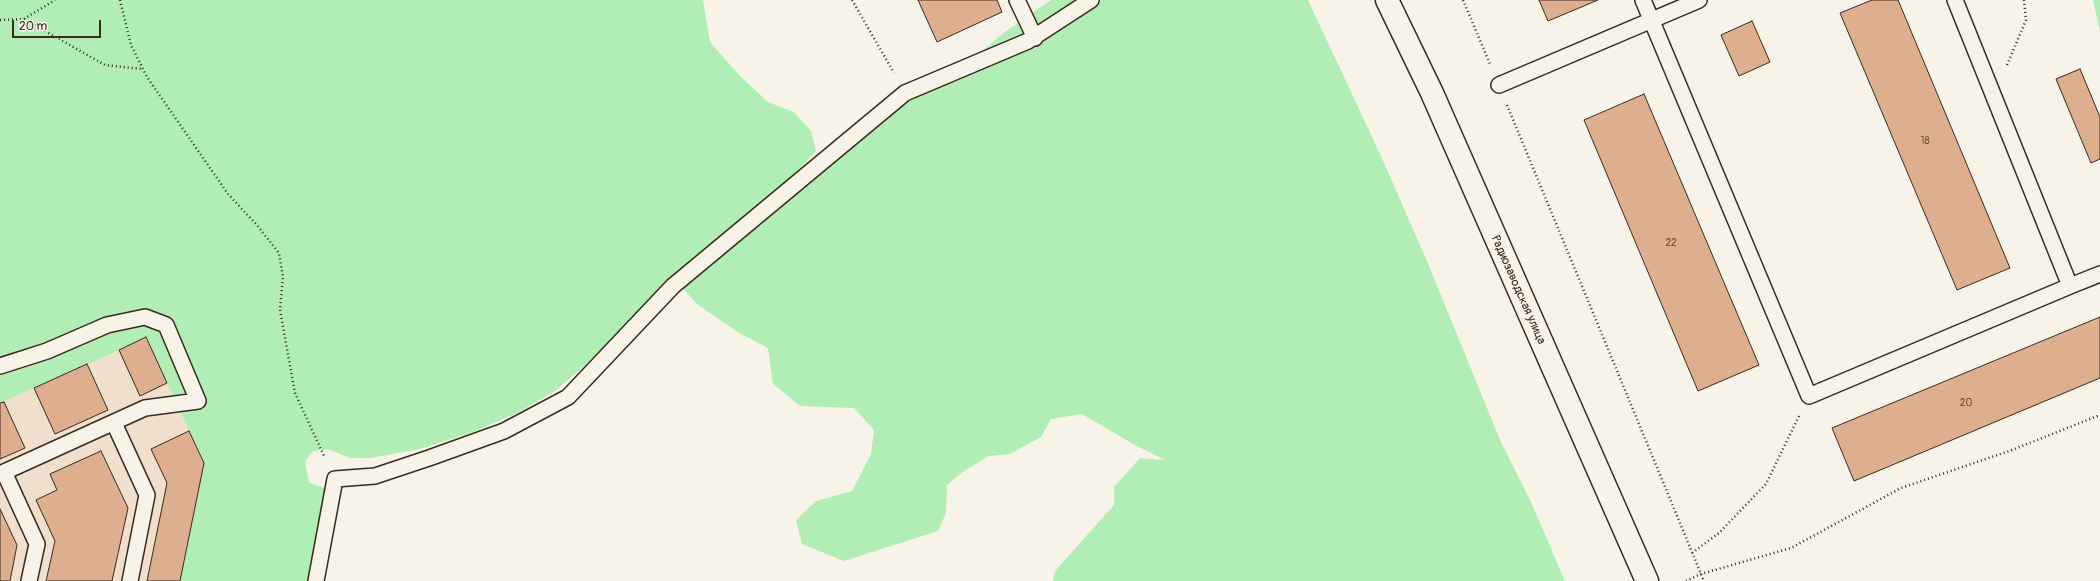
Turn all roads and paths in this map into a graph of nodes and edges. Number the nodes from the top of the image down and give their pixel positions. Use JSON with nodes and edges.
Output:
{"nodes":[{"id":1,"x":55,"y":0,"type":"edge"},
{"id":2,"x":120,"y":0,"type":"edge"},
{"id":3,"x":852,"y":0,"type":"edge"},
{"id":4,"x":1017,"y":0,"type":"edge"},
{"id":5,"x":1091,"y":0,"type":"edge"},
{"id":6,"x":1387,"y":0,"type":"edge"},
{"id":7,"x":1463,"y":0,"type":"edge"},
{"id":8,"x":1643,"y":0,"type":"edge"},
{"id":9,"x":1699,"y":0,"type":"edge"},
{"id":10,"x":1955,"y":0,"type":"edge"},
{"id":11,"x":2024,"y":0,"type":"edge"},
{"id":12,"x":24,"y":19,"type":"junction"},
{"id":13,"x":1651,"y":19,"type":"junction"},
{"id":14,"x":0,"y":20,"type":"edge"},
{"id":15,"x":1035,"y":38,"type":"junction"},
{"id":16,"x":143,"y":69,"type":"junction"},
{"id":17,"x":1499,"y":86,"type":"junction"},
{"id":18,"x":905,"y":93,"type":"junction"},
{"id":19,"x":1993,"y":96,"type":"junction"},
{"id":20,"x":2100,"y":274,"type":"edge"},
{"id":21,"x":2070,"y":286,"type":"junction"},
{"id":22,"x":0,"y":366,"type":"edge"},
{"id":23,"x":1808,"y":396,"type":"junction"},
{"id":24,"x":2100,"y":415,"type":"edge"},
{"id":25,"x":114,"y":423,"type":"junction"},
{"id":26,"x":2,"y":473,"type":"edge"},
{"id":27,"x":335,"y":479,"type":"junction"},
{"id":28,"x":1692,"y":554,"type":"junction"},
{"id":29,"x":1701,"y":574,"type":"junction"},
{"id":30,"x":29,"y":581,"type":"edge"},
{"id":31,"x":130,"y":581,"type":"edge"},
{"id":32,"x":316,"y":581,"type":"edge"},
{"id":33,"x":1647,"y":581,"type":"edge"},
{"id":34,"x":1686,"y":581,"type":"edge"},
{"id":35,"x":1704,"y":581,"type":"edge"}],
"edges":[{"from":1,"to":12,"type":"path"},
{"from":2,"to":16,"type":"path"},
{"from":3,"to":18,"type":"path"},
{"from":4,"to":15,"type":"lane"},
{"from":5,"to":15,"type":"lane"},
{"from":6,"to":33,"type":"street","name":"Радиозаводская улица"},
{"from":7,"to":17,"type":"path"},
{"from":8,"to":13,"type":"lane"},
{"from":9,"to":13,"type":"lane"},
{"from":10,"to":19,"type":"lane"},
{"from":11,"to":19,"type":"path"},
{"from":12,"to":14,"type":"path"},
{"from":12,"to":16,"type":"path"},
{"from":13,"to":17,"type":"lane"},
{"from":13,"to":23,"type":"lane"},
{"from":15,"to":18,"type":"lane"},
{"from":16,"to":27,"type":"path"},
{"from":17,"to":28,"type":"path"},
{"from":18,"to":27,"type":"lane"},
{"from":19,"to":21,"type":"lane"},
{"from":20,"to":21,"type":"lane"},
{"from":21,"to":23,"type":"lane"},
{"from":22,"to":25,"type":"lane"},
{"from":23,"to":28,"type":"path"},
{"from":24,"to":29,"type":"path"},
{"from":25,"to":26,"type":"lane"},
{"from":25,"to":31,"type":"lane"},
{"from":26,"to":30,"type":"lane"},
{"from":27,"to":32,"type":"lane"},
{"from":28,"to":29,"type":"path"},
{"from":29,"to":34,"type":"path"},
{"from":29,"to":35,"type":"path"}]}
